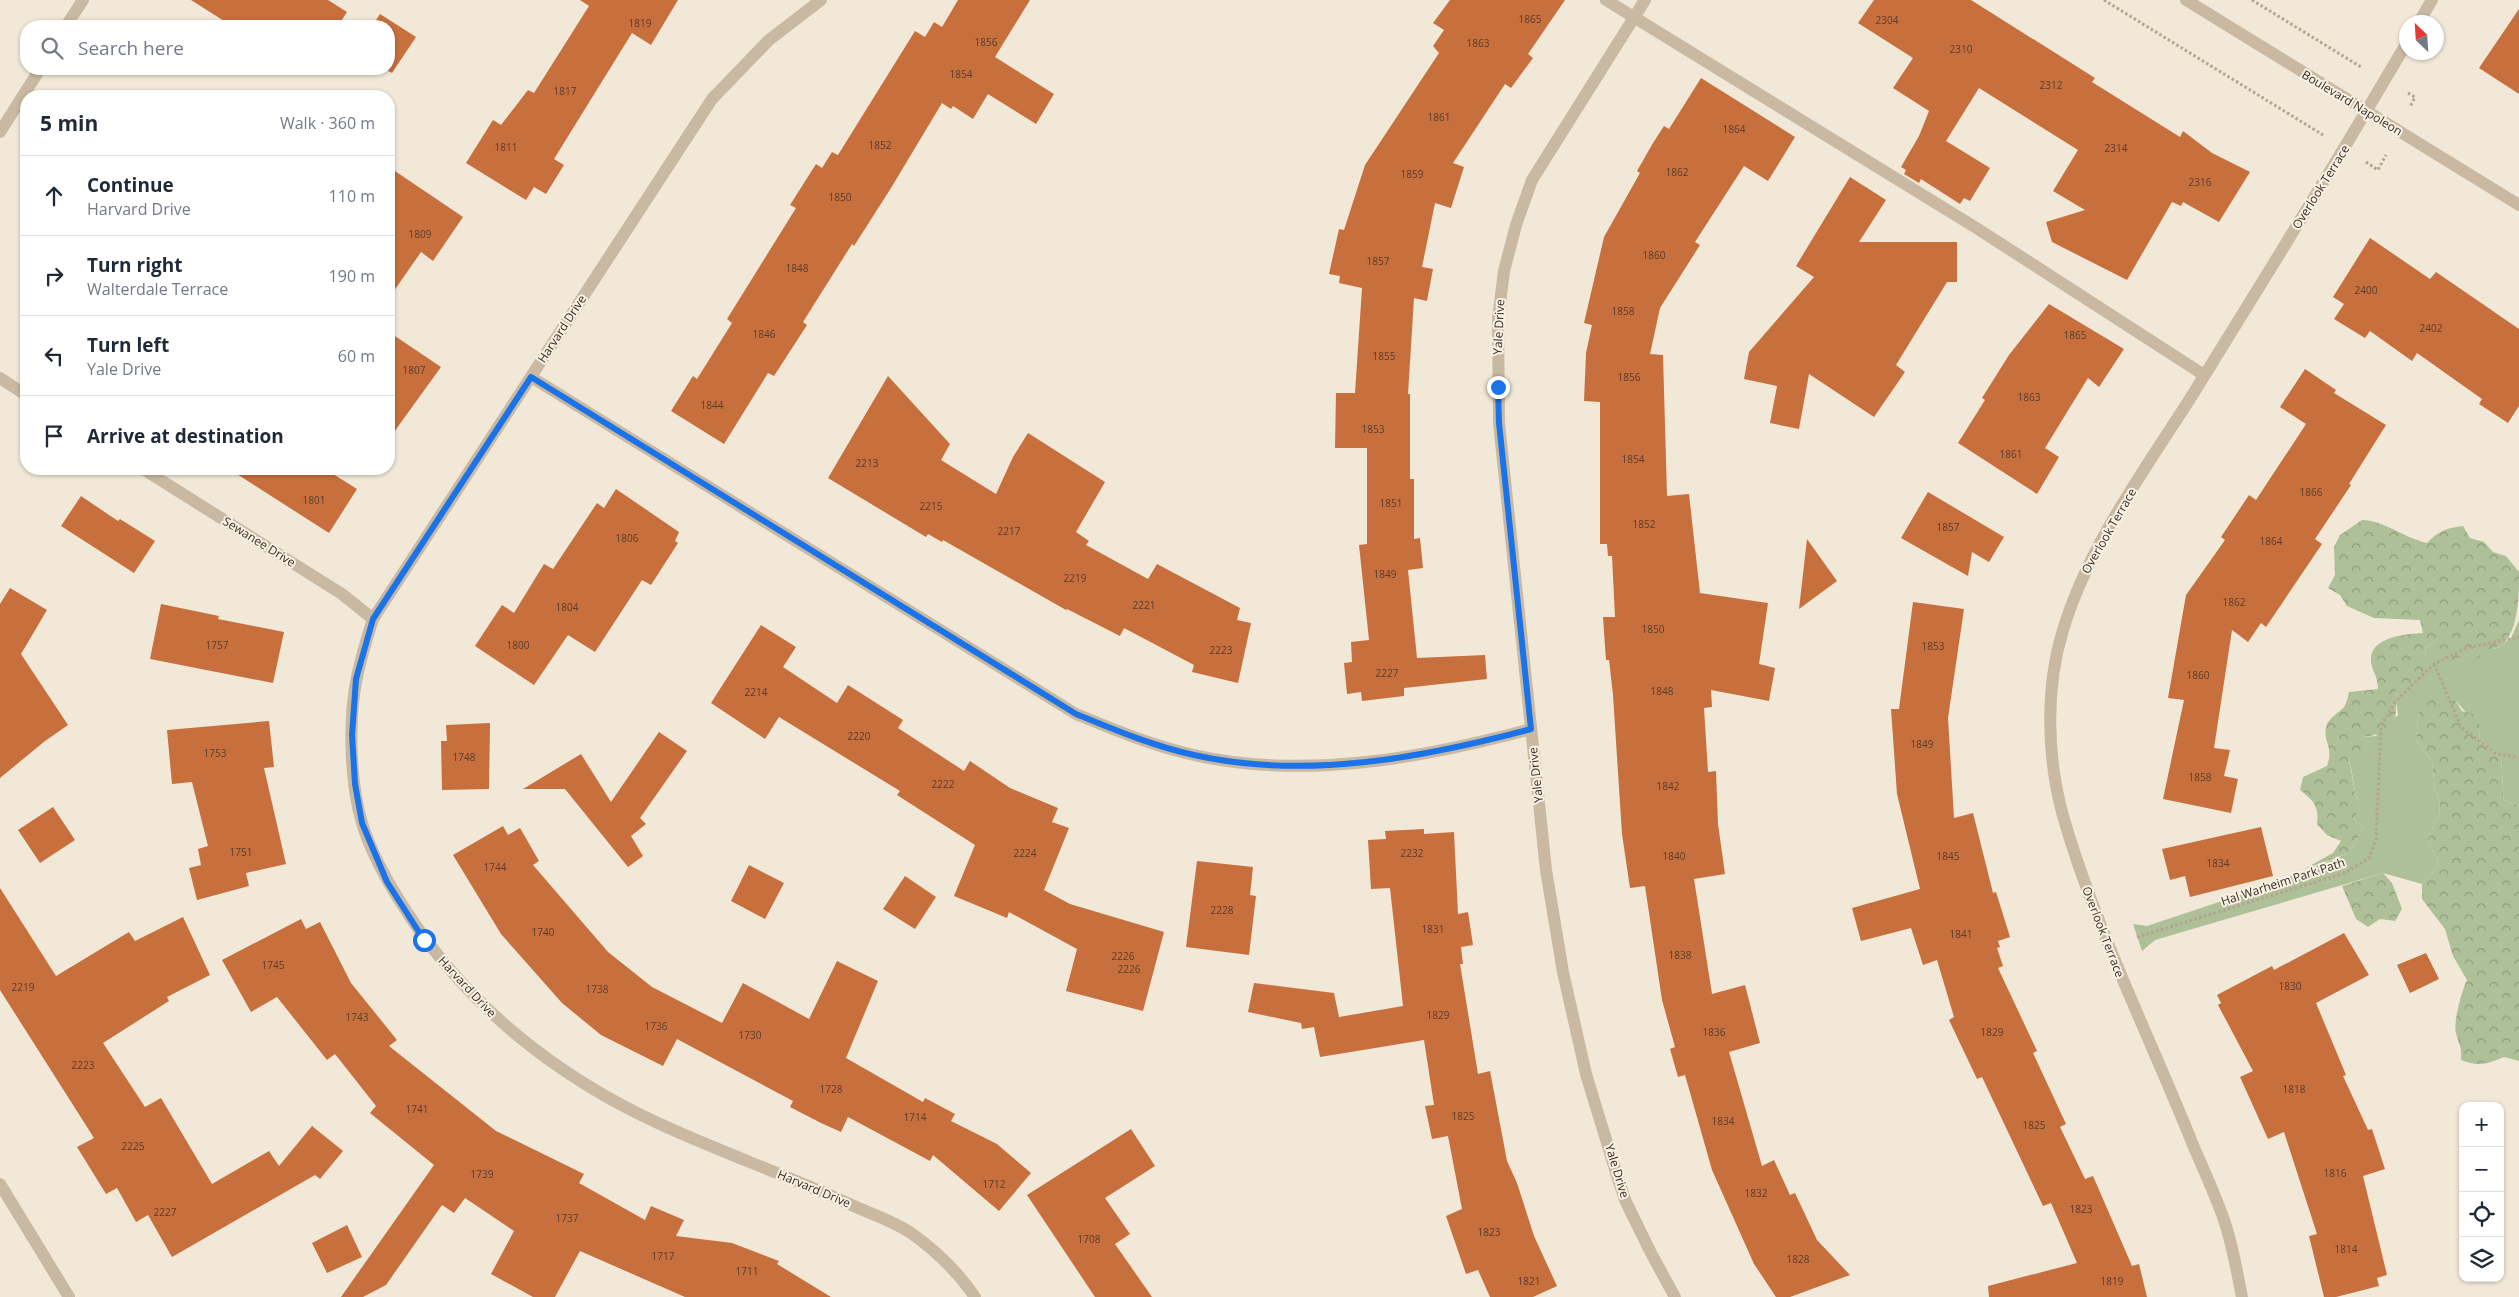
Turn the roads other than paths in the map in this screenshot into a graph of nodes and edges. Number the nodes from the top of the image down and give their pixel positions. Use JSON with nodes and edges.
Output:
{"nodes":[{"id":1,"x":83,"y":0,"type":"edge"},
{"id":2,"x":821,"y":0,"type":"edge"},
{"id":3,"x":1606,"y":0,"type":"edge"},
{"id":4,"x":1645,"y":0,"type":"edge"},
{"id":5,"x":2186,"y":0,"type":"edge"},
{"id":6,"x":2432,"y":0,"type":"edge"},
{"id":7,"x":2423,"y":15,"type":"edge"},
{"id":8,"x":1634,"y":18,"type":"junction"},
{"id":9,"x":70,"y":20,"type":"edge"},
{"id":10,"x":2399,"y":56,"type":"edge"},
{"id":11,"x":36,"y":75,"type":"edge"},
{"id":12,"x":27,"y":90,"type":"edge"},
{"id":13,"x":20,"y":100,"type":"edge"},
{"id":14,"x":2366,"y":111,"type":"junction"},
{"id":15,"x":0,"y":132,"type":"edge"},
{"id":16,"x":2519,"y":205,"type":"edge"},
{"id":17,"x":2204,"y":375,"type":"junction"},
{"id":18,"x":531,"y":377,"type":"junction"},
{"id":19,"x":0,"y":378,"type":"edge"},
{"id":20,"x":20,"y":391,"type":"edge"},
{"id":21,"x":153,"y":475,"type":"edge"},
{"id":22,"x":373,"y":619,"type":"junction"},
{"id":23,"x":1531,"y":729,"type":"junction"},
{"id":24,"x":0,"y":1184,"type":"edge"},
{"id":25,"x":69,"y":1297,"type":"edge"},
{"id":26,"x":975,"y":1297,"type":"edge"},
{"id":27,"x":1675,"y":1297,"type":"edge"},
{"id":28,"x":2242,"y":1297,"type":"edge"}],
"edges":[{"from":1,"to":9,"type":"street"},
{"from":2,"to":18,"type":"street","name":"Harvard Drive"},
{"from":3,"to":8,"type":"street"},
{"from":4,"to":8,"type":"street","name":"Yale Drive"},
{"from":5,"to":14,"type":"street","name":"Boulevard Napoleon"},
{"from":6,"to":7,"type":"street"},
{"from":8,"to":17,"type":"street"},
{"from":8,"to":23,"type":"street","name":"Yale Drive"},
{"from":10,"to":14,"type":"street","name":"Overlook Terrace"},
{"from":11,"to":12,"type":"street"},
{"from":13,"to":15,"type":"street"},
{"from":14,"to":16,"type":"street","name":"Boulevard Napoleon"},
{"from":14,"to":17,"type":"street","name":"Overlook Terrace"},
{"from":17,"to":28,"type":"street","name":"Overlook Terrace"},
{"from":18,"to":22,"type":"street","name":"Harvard Drive"},
{"from":18,"to":23,"type":"street"},
{"from":19,"to":20,"type":"street"},
{"from":21,"to":22,"type":"street","name":"Sewanee Drive"},
{"from":22,"to":26,"type":"street","name":"Harvard Drive"},
{"from":23,"to":27,"type":"street","name":"Yale Drive"},
{"from":24,"to":25,"type":"street"}]}
